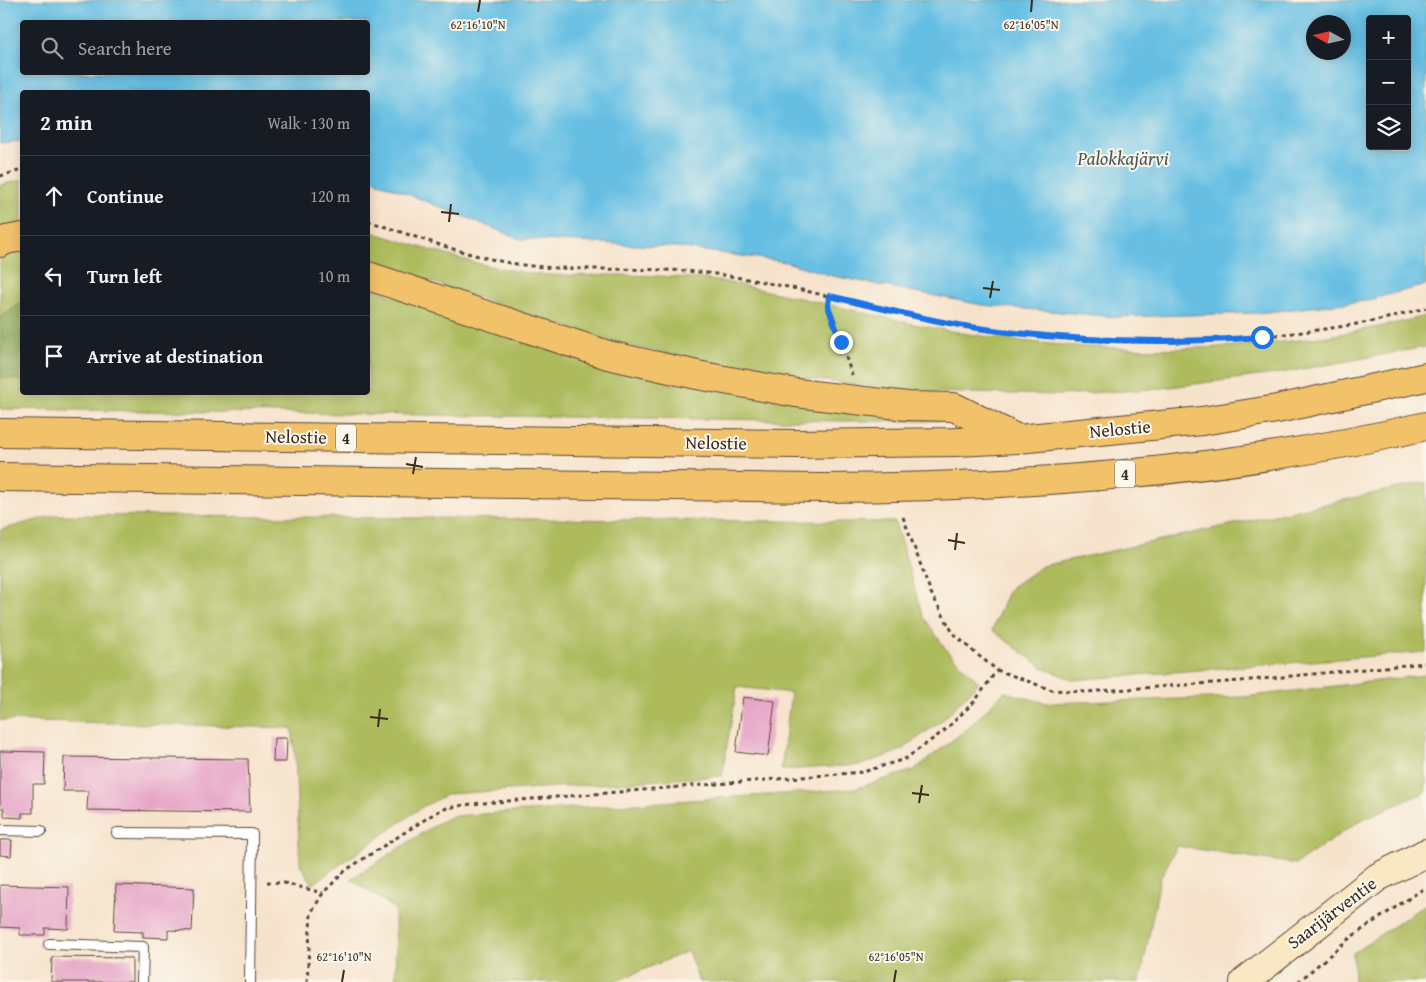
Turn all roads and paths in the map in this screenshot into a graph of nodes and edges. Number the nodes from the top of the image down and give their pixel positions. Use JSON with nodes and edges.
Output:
{"nodes":[{"id":1,"x":20,"y":171,"type":"edge"},
{"id":2,"x":0,"y":176,"type":"edge"},
{"id":3,"x":370,"y":222,"type":"edge"},
{"id":4,"x":20,"y":237,"type":"edge"},
{"id":5,"x":0,"y":242,"type":"edge"},
{"id":6,"x":370,"y":277,"type":"edge"},
{"id":7,"x":829,"y":296,"type":"junction"},
{"id":8,"x":1426,"y":308,"type":"edge"},
{"id":9,"x":1426,"y":376,"type":"edge"},
{"id":10,"x":853,"y":378,"type":"dead end"},
{"id":11,"x":1426,"y":426,"type":"edge"},
{"id":12,"x":0,"y":433,"type":"edge"},
{"id":13,"x":1018,"y":439,"type":"junction"},
{"id":14,"x":12,"y":477,"type":"edge"},
{"id":15,"x":0,"y":493,"type":"edge"},
{"id":16,"x":903,"y":517,"type":"dead end"},
{"id":17,"x":1426,"y":663,"type":"edge"},
{"id":18,"x":997,"y":670,"type":"junction"},
{"id":19,"x":0,"y":830,"type":"edge"},
{"id":20,"x":41,"y":831,"type":"dead end"},
{"id":21,"x":116,"y":833,"type":"dead end"},
{"id":22,"x":1426,"y":853,"type":"edge"},
{"id":23,"x":252,"y":882,"type":"junction"},
{"id":24,"x":1426,"y":887,"type":"edge"},
{"id":25,"x":323,"y":893,"type":"junction"},
{"id":26,"x":49,"y":944,"type":"dead end"},
{"id":27,"x":142,"y":982,"type":"edge"},
{"id":28,"x":250,"y":982,"type":"edge"},
{"id":29,"x":307,"y":982,"type":"edge"},
{"id":30,"x":1244,"y":982,"type":"edge"},
{"id":31,"x":1298,"y":982,"type":"edge"}],
"edges":[{"from":1,"to":2,"type":"path"},
{"from":3,"to":7,"type":"path"},
{"from":4,"to":5,"type":"highway"},
{"from":6,"to":13,"type":"highway"},
{"from":7,"to":8,"type":"path"},
{"from":7,"to":10,"type":"path"},
{"from":9,"to":13,"type":"highway","name":"Nelostie","number":"4"},
{"from":11,"to":14,"type":"highway","number":"4"},
{"from":12,"to":13,"type":"highway","name":"Nelostie","number":"4"},
{"from":14,"to":15,"type":"highway"},
{"from":16,"to":18,"type":"path"},
{"from":17,"to":18,"type":"path"},
{"from":18,"to":25,"type":"path"},
{"from":19,"to":20,"type":"lane"},
{"from":21,"to":23,"type":"lane"},
{"from":22,"to":30,"type":"main road","name":"Saarijärventie"},
{"from":23,"to":25,"type":"path"},
{"from":23,"to":28,"type":"lane"},
{"from":24,"to":31,"type":"path"},
{"from":25,"to":29,"type":"path"},
{"from":26,"to":27,"type":"lane"}]}
